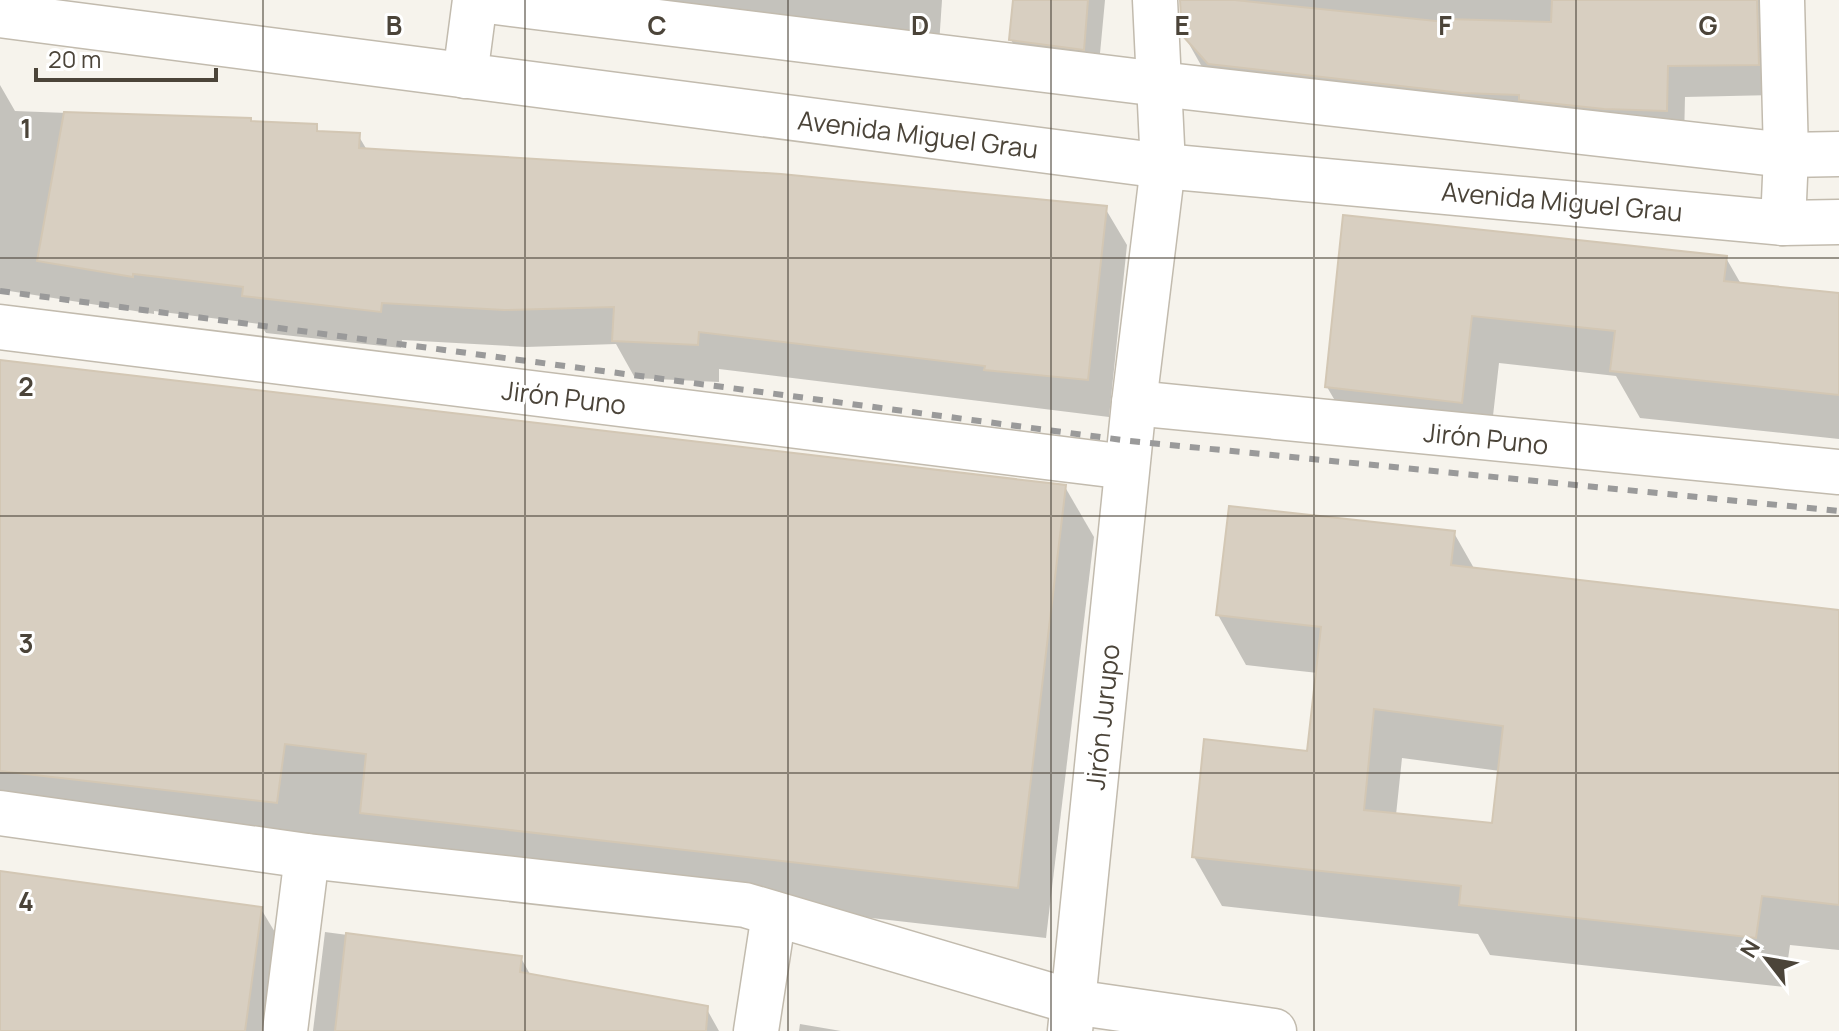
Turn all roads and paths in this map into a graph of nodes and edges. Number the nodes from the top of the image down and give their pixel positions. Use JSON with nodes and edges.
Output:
{"nodes":[{"id":1,"x":477,"y":0,"type":"edge"},
{"id":2,"x":1155,"y":0,"type":"edge"},
{"id":3,"x":1782,"y":0,"type":"edge"},
{"id":4,"x":0,"y":15,"type":"edge"},
{"id":5,"x":465,"y":76,"type":"junction"},
{"id":6,"x":1159,"y":84,"type":"junction"},
{"id":7,"x":1839,"y":154,"type":"edge"},
{"id":8,"x":1786,"y":155,"type":"junction"},
{"id":9,"x":1163,"y":166,"type":"junction"},
{"id":10,"x":1839,"y":222,"type":"edge"},
{"id":11,"x":1783,"y":223,"type":"junction"},
{"id":12,"x":0,"y":327,"type":"edge"},
{"id":13,"x":1134,"y":403,"type":"junction"},
{"id":14,"x":1127,"y":467,"type":"junction"},
{"id":15,"x":1839,"y":472,"type":"edge"},
{"id":16,"x":0,"y":813,"type":"edge"},
{"id":17,"x":307,"y":856,"type":"junction"},
{"id":18,"x":774,"y":914,"type":"junction"},
{"id":19,"x":1071,"y":1017,"type":"edge"},
{"id":20,"x":285,"y":1031,"type":"edge"},
{"id":21,"x":756,"y":1031,"type":"edge"},
{"id":22,"x":1274,"y":1031,"type":"edge"}],
"edges":[{"from":1,"to":5,"type":"street"},
{"from":1,"to":6,"type":"street"},
{"from":2,"to":6,"type":"street","name":"Jirón Jurupo"},
{"from":3,"to":8,"type":"street"},
{"from":4,"to":5,"type":"street","name":"Avenida Miguel Grau"},
{"from":5,"to":9,"type":"street","name":"Avenida Miguel Grau"},
{"from":6,"to":8,"type":"street"},
{"from":6,"to":9,"type":"street","name":"Jirón Jurupo"},
{"from":7,"to":8,"type":"street"},
{"from":8,"to":11,"type":"street"},
{"from":9,"to":11,"type":"street","name":"Avenida Miguel Grau"},
{"from":9,"to":13,"type":"street","name":"Jirón Jurupo"},
{"from":10,"to":11,"type":"street","name":"Avenida Miguel Grau"},
{"from":12,"to":14,"type":"street","name":"Jirón Puno"},
{"from":13,"to":14,"type":"street","name":"Jirón Jurupo"},
{"from":13,"to":15,"type":"street","name":"Jirón Puno"},
{"from":14,"to":19,"type":"street","name":"Jirón Jurupo"},
{"from":16,"to":17,"type":"street"},
{"from":17,"to":18,"type":"street"},
{"from":17,"to":20,"type":"street"},
{"from":18,"to":19,"type":"street"},
{"from":18,"to":21,"type":"street"},
{"from":19,"to":22,"type":"street"}]}
